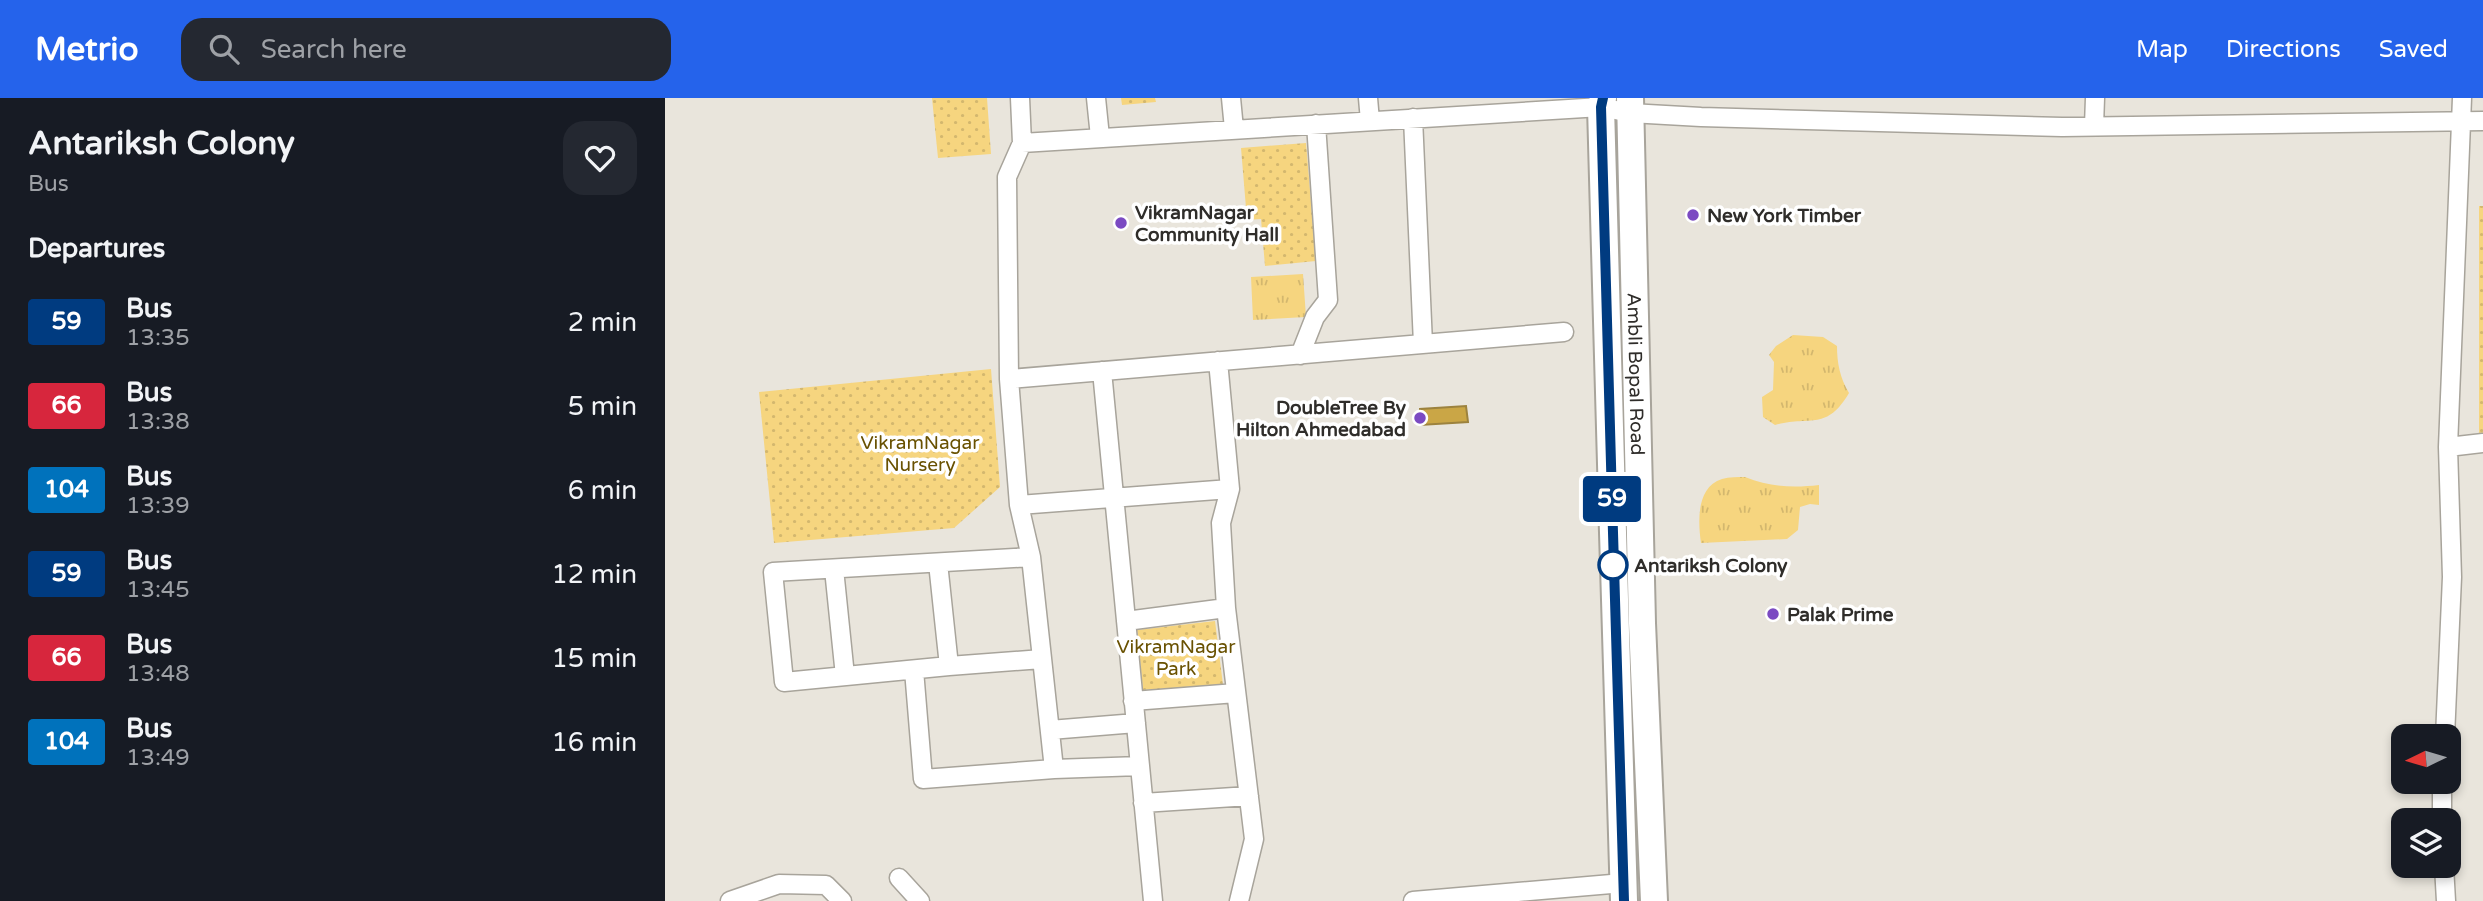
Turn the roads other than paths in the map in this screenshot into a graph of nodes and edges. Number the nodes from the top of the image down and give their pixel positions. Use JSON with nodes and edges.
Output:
{"nodes":[{"id":1,"x":1020,"y":98,"type":"edge"},
{"id":2,"x":1097,"y":98,"type":"edge"},
{"id":3,"x":1231,"y":98,"type":"edge"},
{"id":4,"x":1369,"y":98,"type":"edge"},
{"id":5,"x":2095,"y":98,"type":"edge"},
{"id":6,"x":2462,"y":98,"type":"edge"},
{"id":7,"x":1602,"y":103,"type":"edge"},
{"id":8,"x":1509,"y":105,"type":"edge"},
{"id":9,"x":1630,"y":106,"type":"edge"},
{"id":10,"x":1413,"y":118,"type":"junction"},
{"id":11,"x":2461,"y":120,"type":"junction"},
{"id":12,"x":1370,"y":121,"type":"junction"},
{"id":13,"x":2483,"y":121,"type":"edge"},
{"id":14,"x":1316,"y":124,"type":"junction"},
{"id":15,"x":2094,"y":126,"type":"junction"},
{"id":16,"x":1234,"y":129,"type":"junction"},
{"id":17,"x":1100,"y":137,"type":"junction"},
{"id":18,"x":1022,"y":143,"type":"junction"},
{"id":19,"x":1564,"y":332,"type":"dead end"},
{"id":20,"x":1423,"y":344,"type":"junction"},
{"id":21,"x":1300,"y":355,"type":"junction"},
{"id":22,"x":1218,"y":361,"type":"junction"},
{"id":23,"x":1102,"y":371,"type":"junction"},
{"id":24,"x":1009,"y":379,"type":"junction"},
{"id":25,"x":2483,"y":443,"type":"edge"},
{"id":26,"x":2448,"y":447,"type":"junction"},
{"id":27,"x":1230,"y":489,"type":"junction"},
{"id":28,"x":1114,"y":498,"type":"junction"},
{"id":29,"x":1019,"y":505,"type":"junction"},
{"id":30,"x":1031,"y":557,"type":"junction"},
{"id":31,"x":938,"y":563,"type":"junction"},
{"id":32,"x":834,"y":569,"type":"junction"},
{"id":33,"x":1226,"y":608,"type":"junction"},
{"id":34,"x":1126,"y":621,"type":"junction"},
{"id":35,"x":1042,"y":659,"type":"junction"},
{"id":36,"x":949,"y":666,"type":"junction"},
{"id":37,"x":914,"y":670,"type":"junction"},
{"id":38,"x":845,"y":676,"type":"junction"},
{"id":39,"x":1236,"y":693,"type":"junction"},
{"id":40,"x":1133,"y":701,"type":"junction"},
{"id":41,"x":1136,"y":723,"type":"junction"},
{"id":42,"x":2446,"y":724,"type":"edge"},
{"id":43,"x":1050,"y":730,"type":"junction"},
{"id":44,"x":1140,"y":766,"type":"junction"},
{"id":45,"x":1054,"y":769,"type":"junction"},
{"id":46,"x":1248,"y":796,"type":"junction"},
{"id":47,"x":1143,"y":803,"type":"junction"},
{"id":48,"x":899,"y":878,"type":"dead end"},
{"id":49,"x":2445,"y":878,"type":"edge"},
{"id":50,"x":1624,"y":892,"type":"edge"},
{"id":51,"x":730,"y":901,"type":"edge"},
{"id":52,"x":842,"y":901,"type":"edge"},
{"id":53,"x":921,"y":901,"type":"edge"},
{"id":54,"x":1153,"y":901,"type":"edge"},
{"id":55,"x":1239,"y":901,"type":"edge"},
{"id":56,"x":1413,"y":901,"type":"edge"},
{"id":57,"x":1654,"y":901,"type":"edge"},
{"id":58,"x":2446,"y":901,"type":"edge"}],
"edges":[{"from":1,"to":18,"type":"street"},
{"from":2,"to":17,"type":"street"},
{"from":3,"to":16,"type":"street"},
{"from":4,"to":12,"type":"street"},
{"from":5,"to":15,"type":"street"},
{"from":6,"to":11,"type":"street"},
{"from":7,"to":8,"type":"street"},
{"from":7,"to":9,"type":"street"},
{"from":7,"to":50,"type":"street","name":"Ambli Bopal Road"},
{"from":8,"to":10,"type":"street"},
{"from":9,"to":15,"type":"street"},
{"from":9,"to":57,"type":"street","name":"Ambli Bopal Road"},
{"from":10,"to":12,"type":"street"},
{"from":10,"to":20,"type":"street"},
{"from":11,"to":13,"type":"street"},
{"from":11,"to":15,"type":"street"},
{"from":11,"to":26,"type":"street"},
{"from":12,"to":14,"type":"street"},
{"from":14,"to":16,"type":"street"},
{"from":14,"to":21,"type":"street"},
{"from":16,"to":17,"type":"street"},
{"from":17,"to":18,"type":"street"},
{"from":18,"to":24,"type":"street"},
{"from":19,"to":20,"type":"street"},
{"from":20,"to":21,"type":"street"},
{"from":21,"to":22,"type":"street"},
{"from":22,"to":23,"type":"street"},
{"from":22,"to":27,"type":"street"},
{"from":23,"to":24,"type":"street"},
{"from":23,"to":28,"type":"street"},
{"from":24,"to":29,"type":"street"},
{"from":25,"to":26,"type":"street"},
{"from":26,"to":42,"type":"street"},
{"from":27,"to":28,"type":"street"},
{"from":27,"to":33,"type":"street"},
{"from":28,"to":29,"type":"street"},
{"from":28,"to":34,"type":"street"},
{"from":29,"to":30,"type":"street"},
{"from":30,"to":31,"type":"street"},
{"from":30,"to":35,"type":"street"},
{"from":31,"to":32,"type":"street"},
{"from":31,"to":36,"type":"street"},
{"from":32,"to":38,"type":"street"},
{"from":32,"to":38,"type":"street"},
{"from":33,"to":34,"type":"street"},
{"from":33,"to":39,"type":"street"},
{"from":34,"to":40,"type":"street"},
{"from":35,"to":36,"type":"street"},
{"from":35,"to":43,"type":"street"},
{"from":36,"to":37,"type":"street"},
{"from":37,"to":38,"type":"street"},
{"from":37,"to":45,"type":"street"},
{"from":39,"to":40,"type":"street"},
{"from":39,"to":46,"type":"street"},
{"from":40,"to":41,"type":"street"},
{"from":41,"to":43,"type":"street"},
{"from":41,"to":44,"type":"street"},
{"from":43,"to":45,"type":"street"},
{"from":44,"to":45,"type":"street"},
{"from":44,"to":47,"type":"street"},
{"from":46,"to":47,"type":"street"},
{"from":46,"to":55,"type":"street"},
{"from":47,"to":54,"type":"street"},
{"from":48,"to":53,"type":"street"},
{"from":49,"to":58,"type":"street"},
{"from":50,"to":56,"type":"street"},
{"from":51,"to":52,"type":"street"}]}
